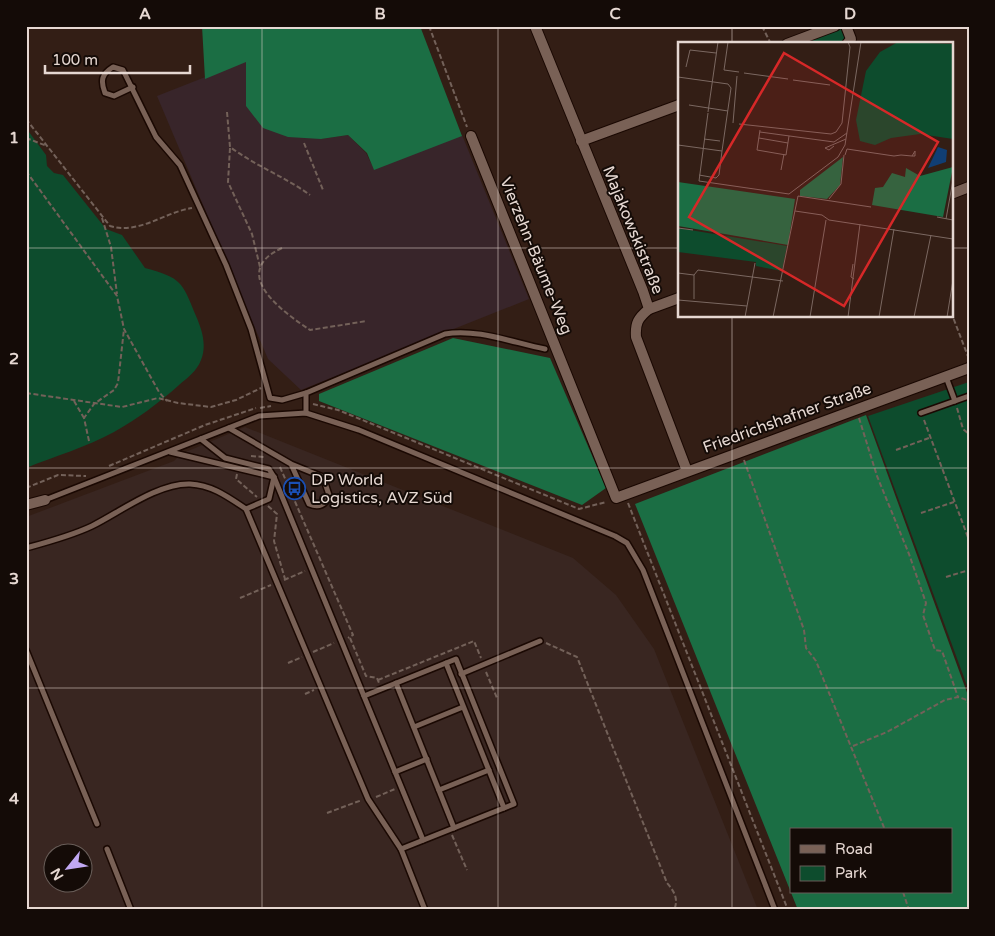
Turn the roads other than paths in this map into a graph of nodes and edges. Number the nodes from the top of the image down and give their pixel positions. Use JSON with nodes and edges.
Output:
{"nodes":[{"id":1,"x":535,"y":26,"type":"edge"},
{"id":2,"x":835,"y":26,"type":"edge"},
{"id":3,"x":846,"y":26,"type":"edge"},
{"id":4,"x":792,"y":42,"type":"edge"},
{"id":5,"x":849,"y":42,"type":"edge"},
{"id":6,"x":133,"y":87,"type":"junction"},
{"id":7,"x":678,"y":105,"type":"edge"},
{"id":8,"x":471,"y":136,"type":"road end"},
{"id":9,"x":581,"y":141,"type":"junction"},
{"id":10,"x":969,"y":187,"type":"edge"},
{"id":11,"x":952,"y":194,"type":"edge"},
{"id":12,"x":678,"y":298,"type":"edge"},
{"id":13,"x":649,"y":309,"type":"junction"},
{"id":14,"x":545,"y":349,"type":"dead end"},
{"id":15,"x":969,"y":368,"type":"edge"},
{"id":16,"x":946,"y":377,"type":"junction"},
{"id":17,"x":306,"y":393,"type":"junction"},
{"id":18,"x":969,"y":396,"type":"edge"},
{"id":19,"x":955,"y":401,"type":"junction"},
{"id":20,"x":306,"y":413,"type":"junction"},
{"id":21,"x":921,"y":413,"type":"road end"},
{"id":22,"x":228,"y":428,"type":"junction"},
{"id":23,"x":201,"y":439,"type":"junction"},
{"id":24,"x":169,"y":452,"type":"junction"},
{"id":25,"x":291,"y":464,"type":"junction"},
{"id":26,"x":687,"y":471,"type":"junction"},
{"id":27,"x":274,"y":477,"type":"junction"},
{"id":28,"x":620,"y":496,"type":"joint"},
{"id":29,"x":45,"y":500,"type":"joint"},
{"id":30,"x":26,"y":505,"type":"edge"},
{"id":31,"x":246,"y":509,"type":"junction"},
{"id":32,"x":26,"y":548,"type":"edge"},
{"id":33,"x":540,"y":641,"type":"road end"},
{"id":34,"x":26,"y":650,"type":"edge"},
{"id":35,"x":446,"y":663,"type":"junction"},
{"id":36,"x":461,"y":674,"type":"junction"},
{"id":37,"x":396,"y":683,"type":"junction"},
{"id":38,"x":364,"y":696,"type":"junction"},
{"id":39,"x":463,"y":707,"type":"junction"},
{"id":40,"x":414,"y":727,"type":"junction"},
{"id":41,"x":427,"y":759,"type":"junction"},
{"id":42,"x":489,"y":770,"type":"junction"},
{"id":43,"x":395,"y":772,"type":"junction"},
{"id":44,"x":439,"y":790,"type":"junction"},
{"id":45,"x":504,"y":808,"type":"junction"},
{"id":46,"x":96,"y":824,"type":"dead end"},
{"id":47,"x":452,"y":829,"type":"junction"},
{"id":48,"x":424,"y":840,"type":"junction"},
{"id":49,"x":107,"y":849,"type":"dead end"},
{"id":50,"x":401,"y":849,"type":"junction"},
{"id":51,"x":131,"y":910,"type":"edge"},
{"id":52,"x":425,"y":910,"type":"edge"},
{"id":53,"x":775,"y":910,"type":"edge"}],
"edges":[{"from":1,"to":9,"type":"street","name":"Majakowskistraße"},
{"from":2,"to":4,"type":"street"},
{"from":3,"to":5,"type":"street"},
{"from":6,"to":6,"type":"lane"},
{"from":6,"to":17,"type":"lane"},
{"from":7,"to":9,"type":"street"},
{"from":8,"to":28,"type":"street","name":"Vierzehn-Bäume-Weg"},
{"from":9,"to":13,"type":"street","name":"Majakowskistraße"},
{"from":10,"to":11,"type":"street"},
{"from":12,"to":13,"type":"street"},
{"from":13,"to":26,"type":"street","name":"Majakowskistraße"},
{"from":14,"to":17,"type":"lane"},
{"from":15,"to":16,"type":"street","name":"Friedrichshafner Straße"},
{"from":16,"to":19,"type":"lane"},
{"from":16,"to":26,"type":"street","name":"Friedrichshafner Straße"},
{"from":17,"to":20,"type":"lane"},
{"from":18,"to":19,"type":"lane"},
{"from":19,"to":21,"type":"lane"},
{"from":20,"to":22,"type":"lane"},
{"from":20,"to":53,"type":"lane"},
{"from":22,"to":23,"type":"lane"},
{"from":22,"to":25,"type":"lane"},
{"from":23,"to":24,"type":"lane"},
{"from":23,"to":27,"type":"lane"},
{"from":24,"to":27,"type":"lane"},
{"from":24,"to":29,"type":"lane"},
{"from":25,"to":25,"type":"lane"},
{"from":26,"to":28,"type":"street","name":"Friedrichshafner Straße"},
{"from":27,"to":31,"type":"lane"},
{"from":27,"to":38,"type":"lane"},
{"from":29,"to":30,"type":"street"},
{"from":31,"to":32,"type":"lane"},
{"from":31,"to":50,"type":"lane"},
{"from":33,"to":36,"type":"lane"},
{"from":34,"to":46,"type":"lane"},
{"from":35,"to":36,"type":"lane"},
{"from":35,"to":37,"type":"lane"},
{"from":35,"to":39,"type":"lane"},
{"from":36,"to":45,"type":"lane"},
{"from":37,"to":38,"type":"lane"},
{"from":37,"to":40,"type":"lane"},
{"from":38,"to":43,"type":"lane"},
{"from":39,"to":40,"type":"lane"},
{"from":39,"to":42,"type":"lane"},
{"from":40,"to":41,"type":"lane"},
{"from":41,"to":43,"type":"lane"},
{"from":41,"to":44,"type":"lane"},
{"from":42,"to":44,"type":"lane"},
{"from":42,"to":45,"type":"lane"},
{"from":43,"to":48,"type":"lane"},
{"from":44,"to":47,"type":"lane"},
{"from":45,"to":47,"type":"lane"},
{"from":47,"to":48,"type":"lane"},
{"from":48,"to":50,"type":"lane"},
{"from":49,"to":51,"type":"lane"},
{"from":50,"to":52,"type":"lane"}]}
